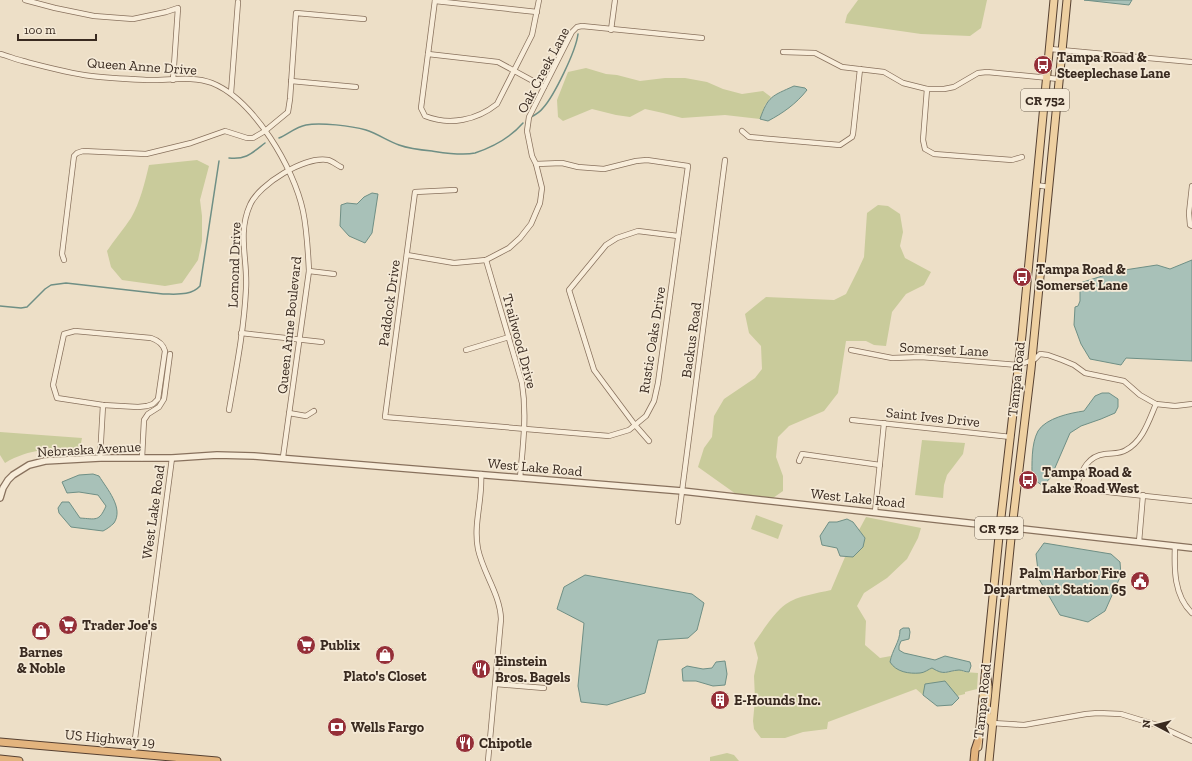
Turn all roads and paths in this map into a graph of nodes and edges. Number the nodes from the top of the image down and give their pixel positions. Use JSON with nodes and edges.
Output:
{"nodes":[{"id":1,"x":26,"y":0,"type":"edge"},
{"id":2,"x":435,"y":0,"type":"edge"},
{"id":3,"x":539,"y":0,"type":"edge"},
{"id":4,"x":615,"y":0,"type":"edge"},
{"id":5,"x":1054,"y":0,"type":"edge"},
{"id":6,"x":1067,"y":0,"type":"edge"},
{"id":7,"x":238,"y":2,"type":"dead end"},
{"id":8,"x":537,"y":12,"type":"junction"},
{"id":9,"x":364,"y":19,"type":"dead end"},
{"id":10,"x":611,"y":30,"type":"junction"},
{"id":11,"x":702,"y":38,"type":"dead end"},
{"id":12,"x":1050,"y":49,"type":"junction"},
{"id":13,"x":1063,"y":50,"type":"junction"},
{"id":14,"x":783,"y":52,"type":"dead end"},
{"id":15,"x":0,"y":54,"type":"edge"},
{"id":16,"x":428,"y":54,"type":"junction"},
{"id":17,"x":1192,"y":62,"type":"edge"},
{"id":18,"x":860,"y":69,"type":"junction"},
{"id":19,"x":514,"y":72,"type":"junction"},
{"id":20,"x":1047,"y":78,"type":"junction"},
{"id":21,"x":1060,"y":79,"type":"junction"},
{"id":22,"x":173,"y":80,"type":"junction"},
{"id":23,"x":291,"y":81,"type":"junction"},
{"id":24,"x":356,"y":87,"type":"dead end"},
{"id":25,"x":544,"y":88,"type":"junction"},
{"id":26,"x":928,"y":89,"type":"junction"},
{"id":27,"x":230,"y":94,"type":"junction"},
{"id":28,"x":265,"y":131,"type":"junction"},
{"id":29,"x":742,"y":131,"type":"dead end"},
{"id":30,"x":1022,"y":157,"type":"dead end"},
{"id":31,"x":726,"y":160,"type":"dead end"},
{"id":32,"x":536,"y":164,"type":"junction"},
{"id":33,"x":341,"y":167,"type":"dead end"},
{"id":34,"x":288,"y":170,"type":"junction"},
{"id":35,"x":1036,"y":185,"type":"junction"},
{"id":36,"x":1192,"y":186,"type":"edge"},
{"id":37,"x":1049,"y":187,"type":"junction"},
{"id":38,"x":455,"y":190,"type":"dead end"},
{"id":39,"x":1192,"y":226,"type":"edge"},
{"id":40,"x":678,"y":236,"type":"junction"},
{"id":41,"x":407,"y":255,"type":"junction"},
{"id":42,"x":64,"y":260,"type":"dead end"},
{"id":43,"x":486,"y":260,"type":"junction"},
{"id":44,"x":309,"y":271,"type":"junction"},
{"id":45,"x":334,"y":274,"type":"dead end"},
{"id":46,"x":241,"y":333,"type":"junction"},
{"id":47,"x":509,"y":337,"type":"junction"},
{"id":48,"x":300,"y":339,"type":"junction"},
{"id":49,"x":322,"y":342,"type":"dead end"},
{"id":50,"x":466,"y":350,"type":"dead end"},
{"id":51,"x":851,"y":350,"type":"dead end"},
{"id":52,"x":170,"y":354,"type":"dead end"},
{"id":53,"x":1033,"y":359,"type":"junction"},
{"id":54,"x":1019,"y":365,"type":"junction"},
{"id":55,"x":1156,"y":404,"type":"junction"},
{"id":56,"x":1192,"y":404,"type":"edge"},
{"id":57,"x":103,"y":405,"type":"junction"},
{"id":58,"x":229,"y":410,"type":"dead end"},
{"id":59,"x":314,"y":412,"type":"dead end"},
{"id":60,"x":290,"y":413,"type":"junction"},
{"id":61,"x":384,"y":417,"type":"joint"},
{"id":62,"x":852,"y":420,"type":"dead end"},
{"id":63,"x":884,"y":423,"type":"junction"},
{"id":64,"x":635,"y":425,"type":"junction"},
{"id":65,"x":524,"y":430,"type":"junction"},
{"id":66,"x":1011,"y":437,"type":"junction"},
{"id":67,"x":649,"y":440,"type":"dead end"},
{"id":68,"x":283,"y":457,"type":"junction"},
{"id":69,"x":100,"y":458,"type":"junction"},
{"id":70,"x":142,"y":458,"type":"junction"},
{"id":71,"x":172,"y":458,"type":"junction"},
{"id":72,"x":799,"y":461,"type":"dead end"},
{"id":73,"x":880,"y":465,"type":"junction"},
{"id":74,"x":481,"y":474,"type":"junction"},
{"id":75,"x":520,"y":478,"type":"junction"},
{"id":76,"x":682,"y":491,"type":"junction"},
{"id":77,"x":1143,"y":495,"type":"junction"},
{"id":78,"x":0,"y":498,"type":"edge"},
{"id":79,"x":1192,"y":501,"type":"edge"},
{"id":80,"x":875,"y":512,"type":"junction"},
{"id":81,"x":678,"y":522,"type":"dead end"},
{"id":82,"x":1000,"y":526,"type":"junction"},
{"id":83,"x":1012,"y":528,"type":"junction"},
{"id":84,"x":1139,"y":542,"type":"junction"},
{"id":85,"x":1175,"y":546,"type":"junction"},
{"id":86,"x":1192,"y":548,"type":"edge"},
{"id":87,"x":1192,"y":613,"type":"edge"},
{"id":88,"x":985,"y":667,"type":"junction"},
{"id":89,"x":496,"y":684,"type":"junction"},
{"id":90,"x":544,"y":688,"type":"dead end"},
{"id":91,"x":992,"y":723,"type":"junction"},
{"id":92,"x":978,"y":741,"type":"junction"},
{"id":93,"x":1192,"y":741,"type":"edge"},
{"id":94,"x":0,"y":742,"type":"edge"},
{"id":95,"x":133,"y":754,"type":"junction"},
{"id":96,"x":0,"y":759,"type":"edge"},
{"id":97,"x":19,"y":761,"type":"edge"},
{"id":98,"x":217,"y":761,"type":"edge"},
{"id":99,"x":488,"y":761,"type":"edge"},
{"id":100,"x":974,"y":761,"type":"edge"},
{"id":101,"x":978,"y":761,"type":"edge"},
{"id":102,"x":989,"y":761,"type":"edge"}],
"edges":[{"from":1,"to":22,"type":"street"},
{"from":2,"to":8,"type":"street"},
{"from":2,"to":16,"type":"street"},
{"from":3,"to":8,"type":"street"},
{"from":4,"to":10,"type":"street"},
{"from":5,"to":12,"type":"main road","name":"Tampa Road","number":"CR 752"},
{"from":6,"to":13,"type":"main road","name":"Tampa Road","number":"CR 752"},
{"from":7,"to":27,"type":"street"},
{"from":8,"to":19,"type":"street"},
{"from":9,"to":23,"type":"street"},
{"from":10,"to":11,"type":"street","name":"Oak Creek Lane"},
{"from":10,"to":25,"type":"street","name":"Oak Creek Lane"},
{"from":12,"to":13,"type":"street"},
{"from":12,"to":20,"type":"main road","name":"Tampa Road","number":"CR 752"},
{"from":13,"to":17,"type":"street"},
{"from":13,"to":21,"type":"main road","name":"Tampa Road","number":"CR 752"},
{"from":14,"to":18,"type":"street"},
{"from":15,"to":22,"type":"street","name":"Queen Anne Drive"},
{"from":16,"to":19,"type":"street"},
{"from":16,"to":19,"type":"street"},
{"from":18,"to":26,"type":"street"},
{"from":18,"to":29,"type":"street"},
{"from":19,"to":25,"type":"street"},
{"from":20,"to":21,"type":"street"},
{"from":20,"to":26,"type":"street"},
{"from":20,"to":35,"type":"main road","name":"Tampa Road","number":"CR 752"},
{"from":21,"to":37,"type":"main road","name":"Tampa Road","number":"CR 752"},
{"from":22,"to":27,"type":"street","name":"Queen Anne Drive"},
{"from":23,"to":24,"type":"street"},
{"from":23,"to":28,"type":"street"},
{"from":25,"to":32,"type":"street","name":"Oak Creek Lane"},
{"from":26,"to":30,"type":"street"},
{"from":27,"to":28,"type":"street","name":"Queen Anne Drive"},
{"from":28,"to":34,"type":"street","name":"Queen Anne Boulevard"},
{"from":28,"to":42,"type":"street"},
{"from":31,"to":76,"type":"street","name":"Backus Road"},
{"from":32,"to":40,"type":"street","name":"Rustic Oaks Drive"},
{"from":32,"to":43,"type":"street","name":"Oak Creek Lane"},
{"from":33,"to":34,"type":"street","name":"Lomond Drive"},
{"from":34,"to":44,"type":"street","name":"Queen Anne Boulevard"},
{"from":34,"to":46,"type":"street","name":"Lomond Drive"},
{"from":35,"to":37,"type":"street"},
{"from":35,"to":54,"type":"main road","name":"Tampa Road","number":"CR 752"},
{"from":36,"to":39,"type":"street"},
{"from":37,"to":53,"type":"main road","name":"Tampa Road","number":"CR 752"},
{"from":38,"to":41,"type":"street","name":"Paddock Drive"},
{"from":40,"to":64,"type":"street","name":"Rustic Oaks Drive"},
{"from":40,"to":64,"type":"street"},
{"from":41,"to":43,"type":"street","name":"Oak Creek Lane"},
{"from":41,"to":61,"type":"street","name":"Paddock Drive"},
{"from":43,"to":47,"type":"street","name":"Trailwood Drive"},
{"from":44,"to":45,"type":"street"},
{"from":44,"to":48,"type":"street","name":"Queen Anne Boulevard"},
{"from":46,"to":48,"type":"street"},
{"from":46,"to":58,"type":"street","name":"Lomond Drive"},
{"from":47,"to":50,"type":"street"},
{"from":47,"to":65,"type":"street","name":"Trailwood Drive"},
{"from":48,"to":49,"type":"street"},
{"from":48,"to":60,"type":"street","name":"Queen Anne Boulevard"},
{"from":51,"to":54,"type":"street","name":"Somerset Lane"},
{"from":52,"to":70,"type":"street"},
{"from":53,"to":54,"type":"street","name":"Somerset Lane"},
{"from":53,"to":55,"type":"street","name":"Somerset Lane"},
{"from":53,"to":83,"type":"main road","name":"Tampa Road","number":"CR 752"},
{"from":54,"to":66,"type":"main road","name":"Tampa Road","number":"CR 752"},
{"from":55,"to":56,"type":"street"},
{"from":55,"to":77,"type":"street"},
{"from":57,"to":57,"type":"street"},
{"from":57,"to":69,"type":"street"},
{"from":59,"to":60,"type":"street"},
{"from":60,"to":68,"type":"street","name":"Queen Anne Boulevard"},
{"from":61,"to":65,"type":"street","name":"Rustic Oaks Drive"},
{"from":62,"to":63,"type":"street","name":"Saint Ives Drive"},
{"from":63,"to":66,"type":"street","name":"Saint Ives Drive"},
{"from":63,"to":73,"type":"street"},
{"from":64,"to":65,"type":"street","name":"Rustic Oaks Drive"},
{"from":64,"to":67,"type":"street"},
{"from":65,"to":75,"type":"street","name":"Trailwood Drive"},
{"from":66,"to":82,"type":"main road","name":"Tampa Road","number":"CR 752"},
{"from":68,"to":71,"type":"street","name":"West Lake Road"},
{"from":68,"to":74,"type":"street","name":"West Lake Road"},
{"from":69,"to":70,"type":"street","name":"Nebraska Avenue"},
{"from":69,"to":78,"type":"street","name":"Nebraska Avenue"},
{"from":70,"to":71,"type":"street","name":"Nebraska Avenue"},
{"from":71,"to":95,"type":"street","name":"West Lake Road"},
{"from":72,"to":73,"type":"street"},
{"from":73,"to":80,"type":"street"},
{"from":74,"to":75,"type":"street","name":"West Lake Road"},
{"from":74,"to":89,"type":"street"},
{"from":75,"to":76,"type":"street","name":"West Lake Road"},
{"from":76,"to":80,"type":"street","name":"West Lake Road"},
{"from":76,"to":81,"type":"street","name":"Backus Road"},
{"from":77,"to":79,"type":"street"},
{"from":77,"to":84,"type":"street"},
{"from":80,"to":82,"type":"street","name":"West Lake Road"},
{"from":82,"to":83,"type":"street","name":"West Lake Road"},
{"from":82,"to":88,"type":"main road","name":"Tampa Road","number":"CR 752"},
{"from":83,"to":84,"type":"street","name":"West Lake Road"},
{"from":83,"to":91,"type":"main road","name":"Tampa Road","number":"CR 752"},
{"from":84,"to":85,"type":"street","name":"West Lake Road"},
{"from":85,"to":86,"type":"street","name":"West Lake Road"},
{"from":85,"to":87,"type":"street"},
{"from":88,"to":91,"type":"main road"},
{"from":88,"to":92,"type":"main road","name":"Tampa Road","number":"CR 752"},
{"from":89,"to":90,"type":"street"},
{"from":89,"to":99,"type":"street"},
{"from":91,"to":93,"type":"street"},
{"from":91,"to":102,"type":"main road","name":"Tampa Road","number":"CR 752"},
{"from":92,"to":100,"type":"highway"},
{"from":92,"to":101,"type":"main road","name":"Tampa Road","number":"CR 752"},
{"from":94,"to":95,"type":"highway","name":"US Highway 19"},
{"from":95,"to":98,"type":"highway","name":"US Highway 19"},
{"from":96,"to":97,"type":"highway"}]}
